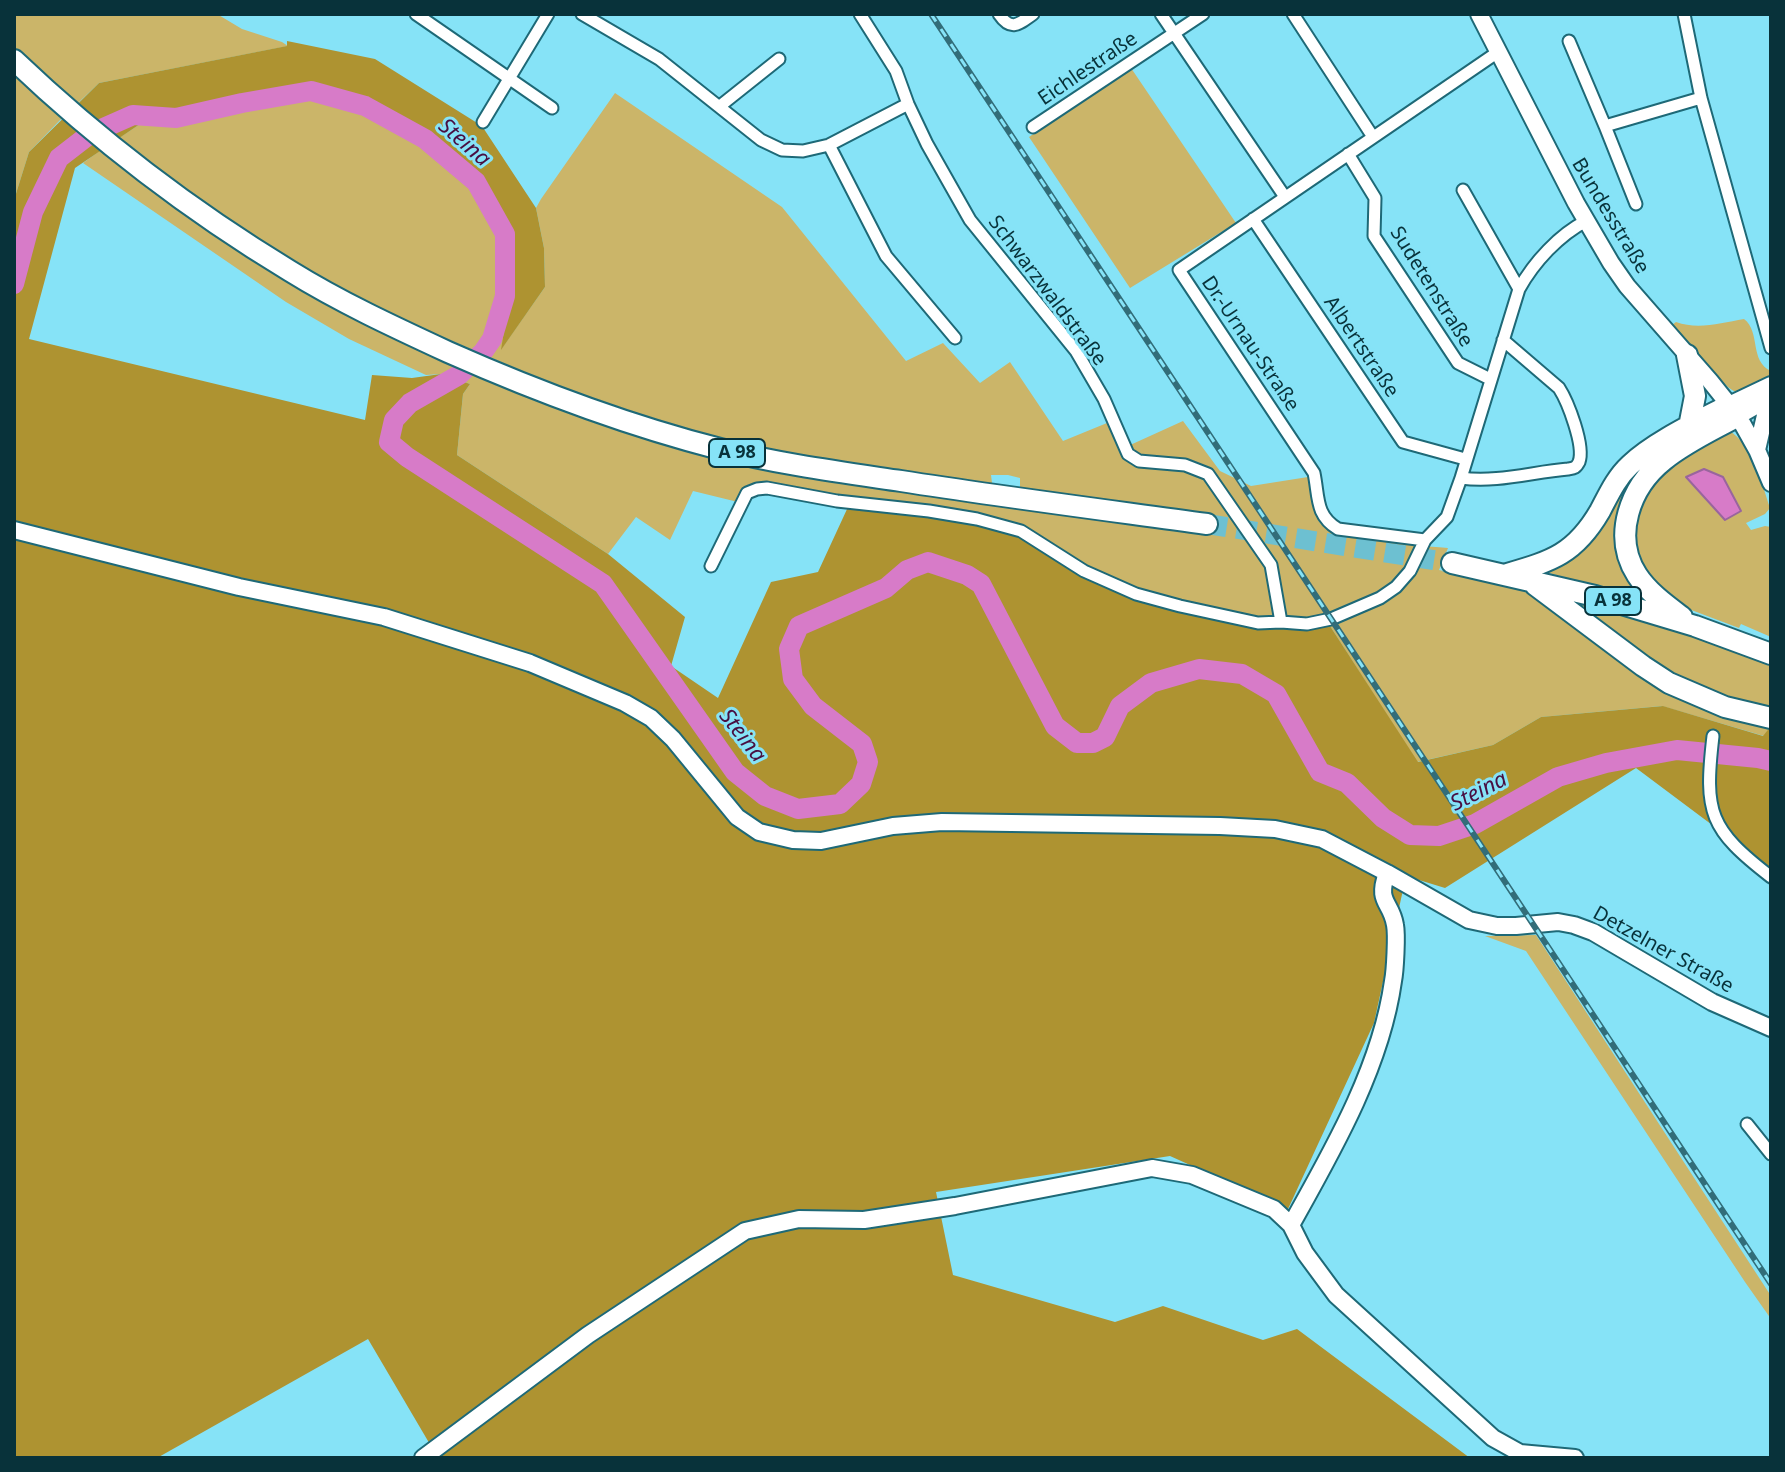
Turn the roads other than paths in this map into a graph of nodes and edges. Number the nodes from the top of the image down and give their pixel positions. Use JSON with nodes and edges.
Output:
{"nodes":[{"id":1,"x":416,"y":14,"type":"edge"},
{"id":2,"x":548,"y":14,"type":"edge"},
{"id":3,"x":582,"y":14,"type":"edge"},
{"id":4,"x":860,"y":14,"type":"edge"},
{"id":5,"x":999,"y":14,"type":"edge"},
{"id":6,"x":1033,"y":14,"type":"edge"},
{"id":7,"x":1161,"y":14,"type":"edge"},
{"id":8,"x":1203,"y":14,"type":"edge"},
{"id":9,"x":1293,"y":14,"type":"edge"},
{"id":10,"x":1479,"y":14,"type":"edge"},
{"id":11,"x":1684,"y":14,"type":"edge"},
{"id":12,"x":1174,"y":33,"type":"junction"},
{"id":13,"x":1569,"y":41,"type":"dead end"},
{"id":14,"x":1498,"y":52,"type":"junction"},
{"id":15,"x":779,"y":59,"type":"dead end"},
{"id":16,"x":14,"y":60,"type":"edge"},
{"id":17,"x":509,"y":79,"type":"junction"},
{"id":18,"x":1701,"y":98,"type":"junction"},
{"id":19,"x":908,"y":104,"type":"junction"},
{"id":20,"x":720,"y":106,"type":"junction"},
{"id":21,"x":552,"y":108,"type":"dead end"},
{"id":22,"x":483,"y":122,"type":"dead end"},
{"id":23,"x":1605,"y":126,"type":"junction"},
{"id":24,"x":1033,"y":127,"type":"dead end"},
{"id":25,"x":1373,"y":137,"type":"junction"},
{"id":26,"x":829,"y":145,"type":"junction"},
{"id":27,"x":1348,"y":154,"type":"junction"},
{"id":28,"x":1463,"y":190,"type":"dead end"},
{"id":29,"x":1285,"y":197,"type":"junction"},
{"id":30,"x":1636,"y":204,"type":"dead end"},
{"id":31,"x":1253,"y":219,"type":"junction"},
{"id":32,"x":1586,"y":221,"type":"junction"},
{"id":33,"x":1519,"y":289,"type":"junction"},
{"id":34,"x":955,"y":338,"type":"dead end"},
{"id":35,"x":1503,"y":340,"type":"junction"},
{"id":36,"x":1771,"y":348,"type":"edge"},
{"id":37,"x":1687,"y":355,"type":"junction"},
{"id":38,"x":1490,"y":379,"type":"junction"},
{"id":39,"x":1770,"y":393,"type":"edge"},
{"id":40,"x":1734,"y":411,"type":"junction"},
{"id":41,"x":1689,"y":427,"type":"junction"},
{"id":42,"x":1757,"y":450,"type":"junction"},
{"id":43,"x":1465,"y":459,"type":"junction"},
{"id":44,"x":1461,"y":478,"type":"junction"},
{"id":45,"x":1771,"y":483,"type":"edge"},
{"id":46,"x":1207,"y":524,"type":"tunnel mouth"},
{"id":47,"x":14,"y":530,"type":"edge"},
{"id":48,"x":1425,"y":540,"type":"junction"},
{"id":49,"x":1452,"y":563,"type":"tunnel mouth"},
{"id":50,"x":711,"y":566,"type":"dead end"},
{"id":51,"x":1505,"y":575,"type":"junction"},
{"id":52,"x":1529,"y":580,"type":"junction"},
{"id":53,"x":1281,"y":622,"type":"junction"},
{"id":54,"x":1695,"y":626,"type":"junction"},
{"id":55,"x":1764,"y":651,"type":"edge"},
{"id":56,"x":1771,"y":718,"type":"edge"},
{"id":57,"x":1713,"y":736,"type":"dead end"},
{"id":58,"x":1387,"y":873,"type":"junction"},
{"id":59,"x":1771,"y":877,"type":"edge"},
{"id":60,"x":1771,"y":1028,"type":"edge"},
{"id":61,"x":1747,"y":1124,"type":"dead end"},
{"id":62,"x":1771,"y":1154,"type":"edge"},
{"id":63,"x":1291,"y":1225,"type":"junction"},
{"id":64,"x":423,"y":1458,"type":"edge"},
{"id":65,"x":1575,"y":1458,"type":"edge"}],
"edges":[{"from":1,"to":17,"type":"street"},
{"from":2,"to":17,"type":"street"},
{"from":3,"to":20,"type":"street"},
{"from":4,"to":19,"type":"street","name":"Schwarzwaldstraße"},
{"from":5,"to":6,"type":"street"},
{"from":7,"to":12,"type":"street"},
{"from":8,"to":12,"type":"street","name":"Eichlestraße"},
{"from":9,"to":25,"type":"street"},
{"from":10,"to":14,"type":"main road","name":"Bundesstraße"},
{"from":11,"to":18,"type":"street"},
{"from":12,"to":24,"type":"street","name":"Eichlestraße"},
{"from":12,"to":29,"type":"street"},
{"from":13,"to":23,"type":"street"},
{"from":14,"to":25,"type":"street","name":"Dr.-Urnau-Straße"},
{"from":14,"to":32,"type":"main road","name":"Bundesstraße"},
{"from":15,"to":20,"type":"street"},
{"from":16,"to":46,"type":"highway","number":"A 98"},
{"from":17,"to":21,"type":"street"},
{"from":17,"to":22,"type":"street"},
{"from":18,"to":23,"type":"street"},
{"from":18,"to":36,"type":"street"},
{"from":19,"to":26,"type":"street"},
{"from":19,"to":53,"type":"street","name":"Schwarzwaldstraße"},
{"from":20,"to":26,"type":"street"},
{"from":23,"to":30,"type":"street"},
{"from":25,"to":27,"type":"street","name":"Dr.-Urnau-Straße"},
{"from":26,"to":34,"type":"street"},
{"from":27,"to":29,"type":"street","name":"Dr.-Urnau-Straße"},
{"from":27,"to":38,"type":"street","name":"Sudetenstraße"},
{"from":28,"to":33,"type":"street"},
{"from":29,"to":31,"type":"street","name":"Dr.-Urnau-Straße"},
{"from":31,"to":43,"type":"street","name":"Albertstraße"},
{"from":31,"to":48,"type":"street","name":"Dr.-Urnau-Straße"},
{"from":32,"to":33,"type":"street"},
{"from":32,"to":37,"type":"main road","name":"Bundesstraße"},
{"from":33,"to":35,"type":"street"},
{"from":35,"to":38,"type":"street"},
{"from":35,"to":44,"type":"street"},
{"from":37,"to":40,"type":"main road","name":"Bundesstraße"},
{"from":37,"to":41,"type":"highway"},
{"from":38,"to":43,"type":"street"},
{"from":39,"to":40,"type":"main road"},
{"from":39,"to":42,"type":"main road"},
{"from":40,"to":41,"type":"highway"},
{"from":40,"to":42,"type":"main road","name":"Bundesstraße"},
{"from":40,"to":54,"type":"highway"},
{"from":41,"to":51,"type":"highway"},
{"from":42,"to":45,"type":"main road","name":"Bundesstraße"},
{"from":43,"to":44,"type":"street"},
{"from":44,"to":48,"type":"street"},
{"from":47,"to":58,"type":"main road","name":"Detzelner Straße"},
{"from":48,"to":53,"type":"street"},
{"from":49,"to":51,"type":"highway","number":"A 98"},
{"from":50,"to":53,"type":"street"},
{"from":51,"to":52,"type":"highway","number":"A 98"},
{"from":52,"to":54,"type":"highway","number":"A 98"},
{"from":52,"to":56,"type":"highway"},
{"from":54,"to":55,"type":"highway","number":"A 98"},
{"from":57,"to":59,"type":"street"},
{"from":58,"to":60,"type":"main road","name":"Detzelner Straße"},
{"from":58,"to":63,"type":"main road"},
{"from":61,"to":62,"type":"street"},
{"from":63,"to":64,"type":"main road"},
{"from":63,"to":65,"type":"main road"}]}
